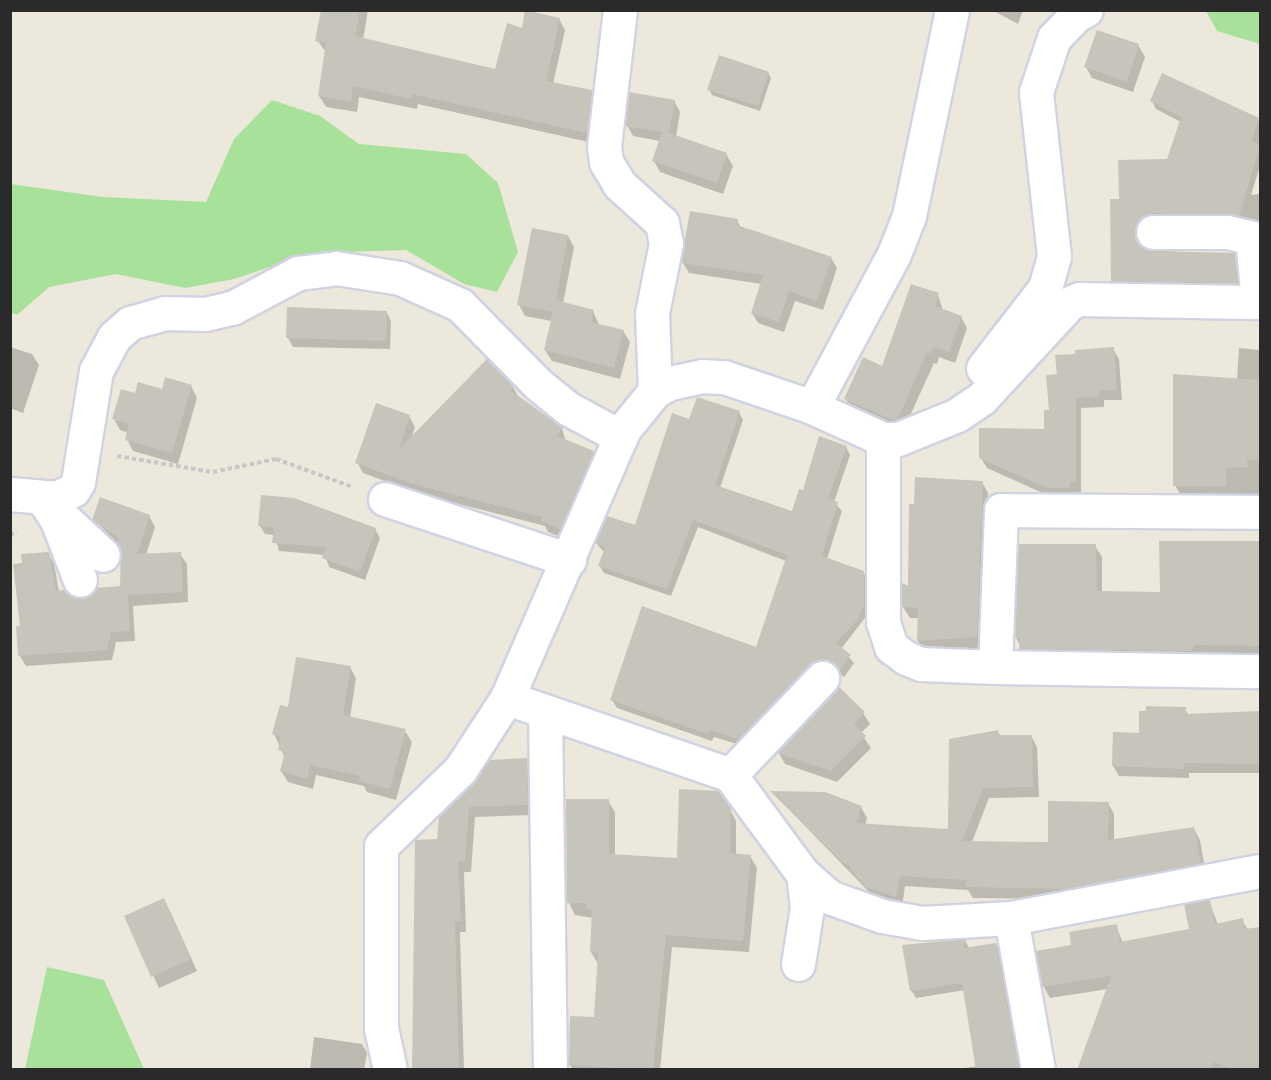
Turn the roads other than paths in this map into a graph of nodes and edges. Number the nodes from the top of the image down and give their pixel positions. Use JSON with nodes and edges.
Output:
{"nodes":[{"id":1,"x":620,"y":10,"type":"edge"},
{"id":2,"x":952,"y":10,"type":"edge"},
{"id":3,"x":1086,"y":10,"type":"edge"},
{"id":4,"x":1153,"y":232,"type":"dead end"},
{"id":5,"x":1259,"y":302,"type":"edge"},
{"id":6,"x":655,"y":391,"type":"junction"},
{"id":7,"x":812,"y":407,"type":"junction"},
{"id":8,"x":936,"y":425,"type":"junction"},
{"id":9,"x":621,"y":437,"type":"junction"},
{"id":10,"x":883,"y":440,"type":"junction"},
{"id":11,"x":10,"y":494,"type":"edge"},
{"id":12,"x":385,"y":499,"type":"road end"},
{"id":13,"x":48,"y":506,"type":"junction"},
{"id":14,"x":1260,"y":513,"type":"edge"},
{"id":15,"x":103,"y":555,"type":"dead end"},
{"id":16,"x":569,"y":560,"type":"junction"},
{"id":17,"x":80,"y":580,"type":"dead end"},
{"id":18,"x":995,"y":667,"type":"junction"},
{"id":19,"x":1260,"y":671,"type":"edge"},
{"id":20,"x":822,"y":678,"type":"dead end"},
{"id":21,"x":507,"y":698,"type":"junction"},
{"id":22,"x":545,"y":713,"type":"junction"},
{"id":23,"x":730,"y":775,"type":"junction"},
{"id":24,"x":1260,"y":871,"type":"edge"},
{"id":25,"x":803,"y":874,"type":"junction"},
{"id":26,"x":1011,"y":918,"type":"junction"},
{"id":27,"x":798,"y":964,"type":"dead end"},
{"id":28,"x":390,"y":1070,"type":"edge"},
{"id":29,"x":550,"y":1070,"type":"edge"},
{"id":30,"x":1038,"y":1070,"type":"edge"}],
"edges":[{"from":1,"to":6,"type":"street"},
{"from":2,"to":7,"type":"street"},
{"from":3,"to":8,"type":"street"},
{"from":4,"to":5,"type":"street"},
{"from":5,"to":8,"type":"street"},
{"from":6,"to":7,"type":"street"},
{"from":6,"to":9,"type":"street"},
{"from":7,"to":10,"type":"street"},
{"from":8,"to":10,"type":"street"},
{"from":9,"to":13,"type":"street"},
{"from":9,"to":16,"type":"street"},
{"from":10,"to":18,"type":"street"},
{"from":11,"to":13,"type":"street"},
{"from":12,"to":16,"type":"street"},
{"from":13,"to":15,"type":"street"},
{"from":13,"to":17,"type":"street"},
{"from":14,"to":18,"type":"street"},
{"from":16,"to":21,"type":"street"},
{"from":18,"to":19,"type":"street"},
{"from":20,"to":23,"type":"street"},
{"from":21,"to":22,"type":"street"},
{"from":21,"to":28,"type":"street"},
{"from":22,"to":23,"type":"street"},
{"from":22,"to":29,"type":"street"},
{"from":23,"to":25,"type":"street"},
{"from":24,"to":26,"type":"street"},
{"from":25,"to":26,"type":"street"},
{"from":25,"to":27,"type":"street"},
{"from":26,"to":30,"type":"street"}]}
